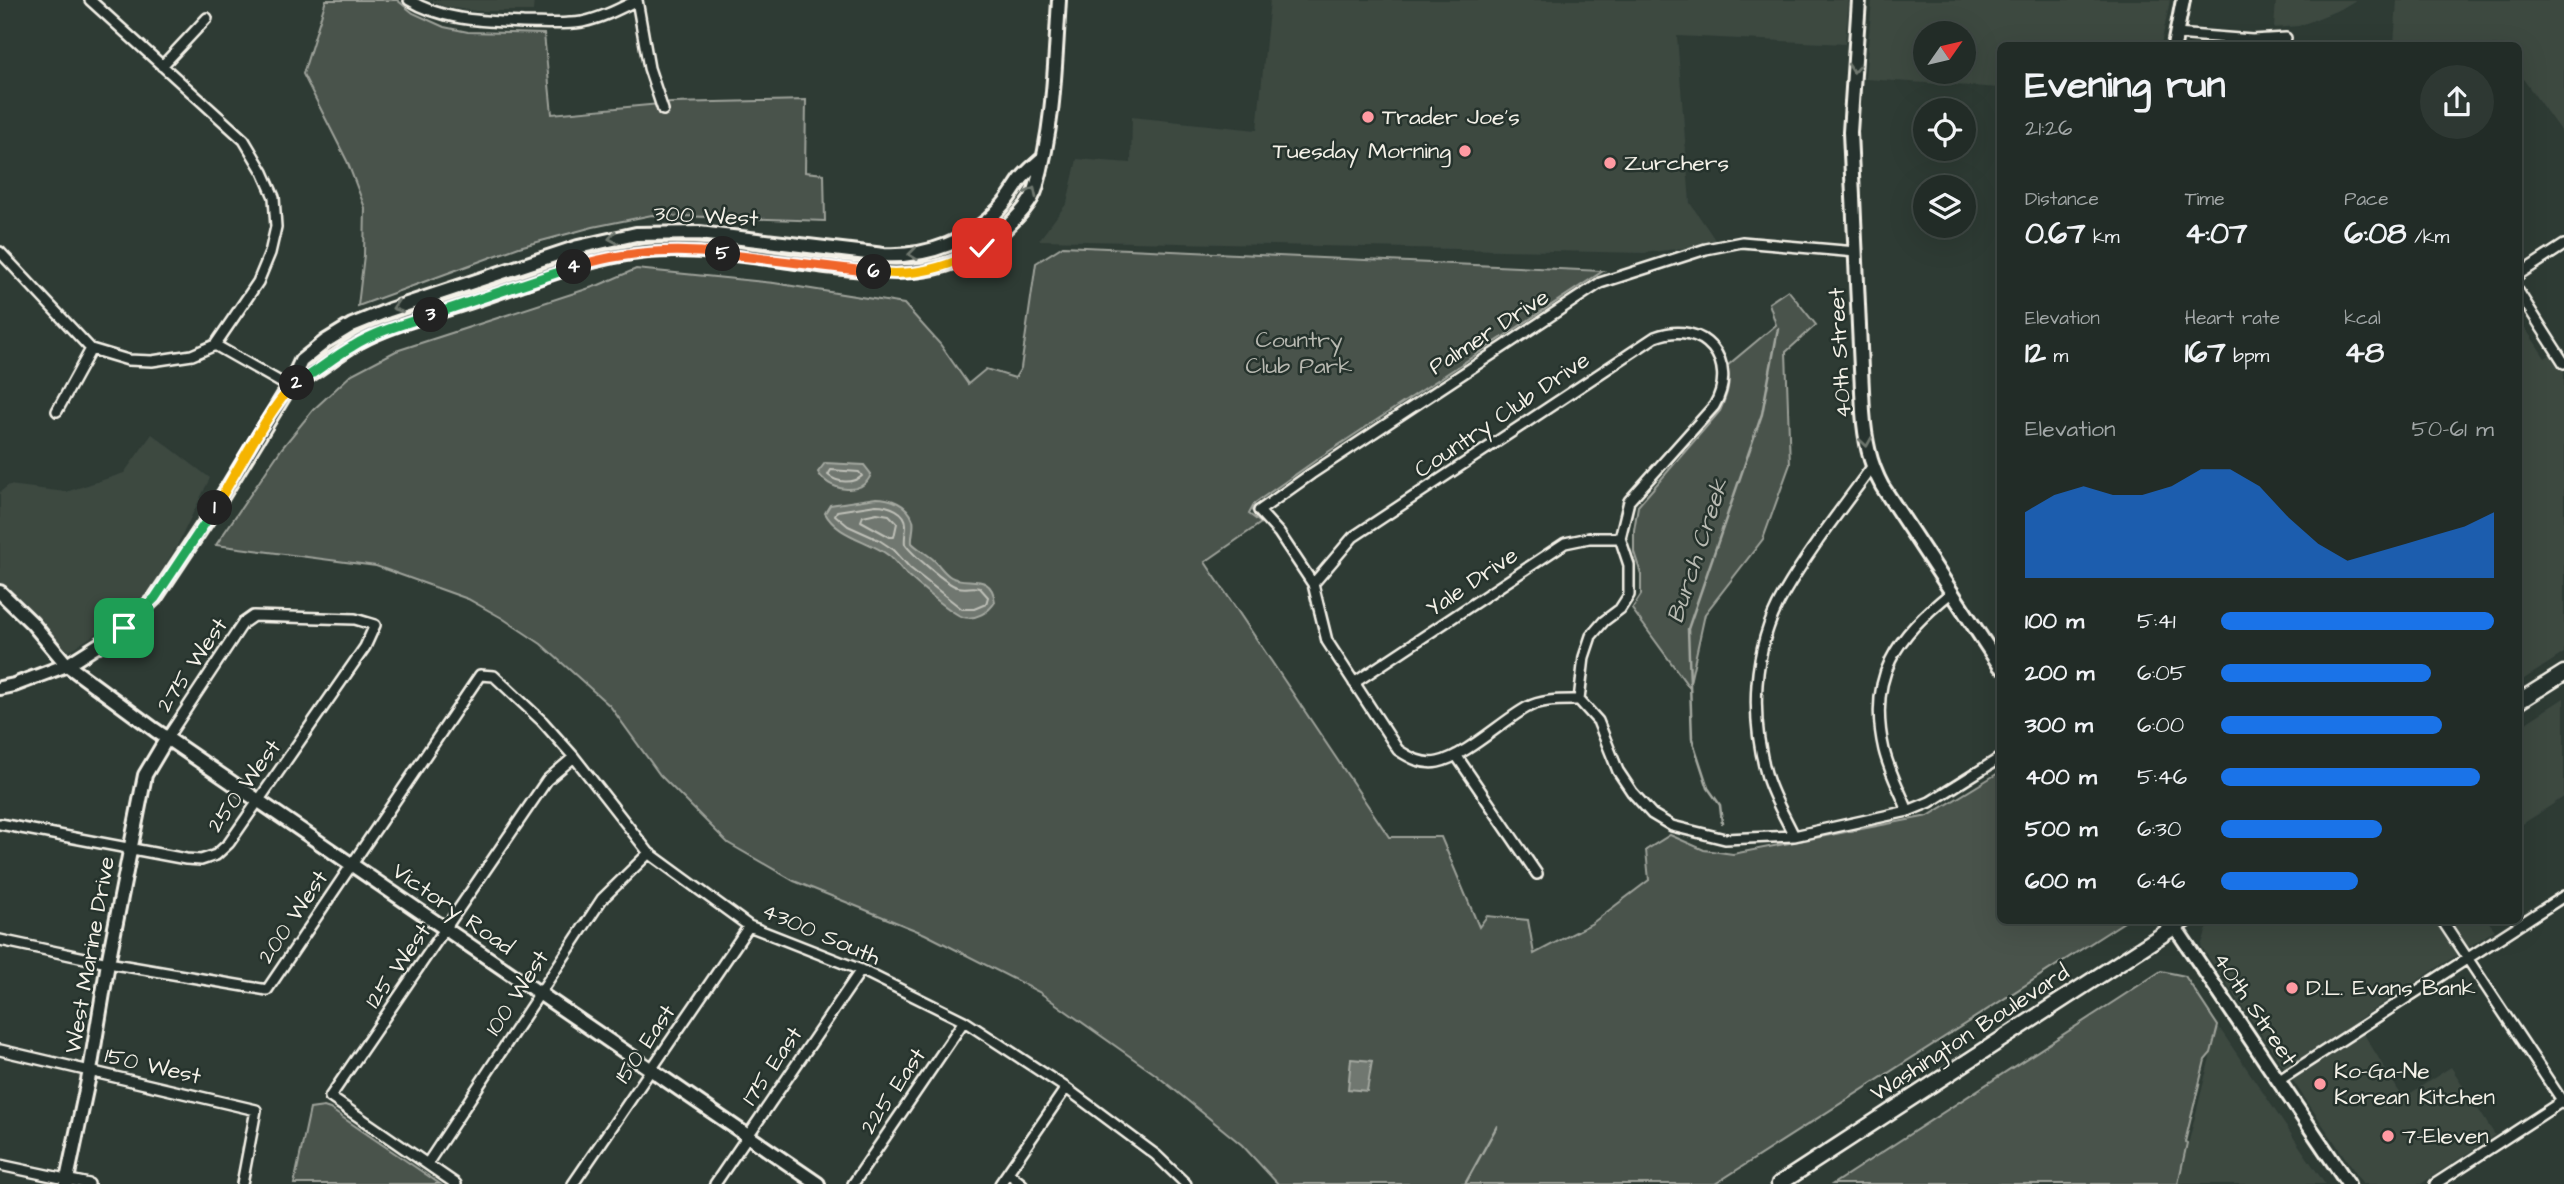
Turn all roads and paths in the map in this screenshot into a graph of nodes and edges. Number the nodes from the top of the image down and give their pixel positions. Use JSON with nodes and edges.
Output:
{"nodes":[{"id":1,"x":90,"y":0,"type":"edge"},
{"id":2,"x":409,"y":0,"type":"edge"},
{"id":3,"x":637,"y":0,"type":"edge"},
{"id":4,"x":1059,"y":0,"type":"edge"},
{"id":5,"x":1859,"y":0,"type":"edge"},
{"id":6,"x":2183,"y":0,"type":"edge"},
{"id":7,"x":207,"y":18,"type":"dead end"},
{"id":8,"x":2286,"y":38,"type":"dead end"},
{"id":9,"x":2175,"y":40,"type":"edge"},
{"id":10,"x":162,"y":66,"type":"junction"},
{"id":11,"x":663,"y":110,"type":"dead end"},
{"id":12,"x":1042,"y":159,"type":"junction"},
{"id":13,"x":2564,"y":245,"type":"edge"},
{"id":14,"x":0,"y":252,"type":"edge"},
{"id":15,"x":1856,"y":252,"type":"junction"},
{"id":16,"x":2522,"y":272,"type":"edge"},
{"id":17,"x":2522,"y":297,"type":"edge"},
{"id":18,"x":215,"y":345,"type":"junction"},
{"id":19,"x":91,"y":349,"type":"junction"},
{"id":20,"x":2564,"y":363,"type":"edge"},
{"id":21,"x":289,"y":387,"type":"junction"},
{"id":22,"x":57,"y":411,"type":"dead end"},
{"id":23,"x":1872,"y":467,"type":"junction"},
{"id":24,"x":1620,"y":538,"type":"junction"},
{"id":25,"x":1313,"y":584,"type":"junction"},
{"id":26,"x":0,"y":592,"type":"edge"},
{"id":27,"x":1952,"y":592,"type":"junction"},
{"id":28,"x":253,"y":616,"type":"joint"},
{"id":29,"x":1997,"y":661,"type":"edge"},
{"id":30,"x":67,"y":665,"type":"junction"},
{"id":31,"x":2564,"y":673,"type":"edge"},
{"id":32,"x":480,"y":675,"type":"joint"},
{"id":33,"x":1354,"y":683,"type":"junction"},
{"id":34,"x":0,"y":688,"type":"edge"},
{"id":35,"x":2522,"y":699,"type":"edge"},
{"id":36,"x":1579,"y":700,"type":"junction"},
{"id":37,"x":166,"y":738,"type":"junction"},
{"id":38,"x":1456,"y":754,"type":"junction"},
{"id":39,"x":573,"y":757,"type":"junction"},
{"id":40,"x":1997,"y":760,"type":"edge"},
{"id":41,"x":258,"y":801,"type":"junction"},
{"id":42,"x":1908,"y":811,"type":"junction"},
{"id":43,"x":0,"y":824,"type":"edge"},
{"id":44,"x":1794,"y":836,"type":"junction"},
{"id":45,"x":131,"y":848,"type":"junction"},
{"id":46,"x":649,"y":853,"type":"junction"},
{"id":47,"x":352,"y":864,"type":"junction"},
{"id":48,"x":1537,"y":874,"type":"dead end"},
{"id":49,"x":2564,"y":896,"type":"edge"},
{"id":50,"x":2172,"y":924,"type":"edge"},
{"id":51,"x":2176,"y":924,"type":"edge"},
{"id":52,"x":2444,"y":924,"type":"edge"},
{"id":53,"x":2522,"y":924,"type":"edge"},
{"id":54,"x":2522,"y":924,"type":"edge"},
{"id":55,"x":749,"y":926,"type":"junction"},
{"id":56,"x":446,"y":930,"type":"junction"},
{"id":57,"x":0,"y":940,"type":"edge"},
{"id":58,"x":2467,"y":960,"type":"junction"},
{"id":59,"x":108,"y":963,"type":"junction"},
{"id":60,"x":861,"y":970,"type":"junction"},
{"id":61,"x":539,"y":994,"type":"junction"},
{"id":62,"x":964,"y":1021,"type":"junction"},
{"id":63,"x":0,"y":1050,"type":"edge"},
{"id":64,"x":651,"y":1070,"type":"junction"},
{"id":65,"x":90,"y":1071,"type":"junction"},
{"id":66,"x":2278,"y":1081,"type":"junction"},
{"id":67,"x":1066,"y":1088,"type":"junction"},
{"id":68,"x":2563,"y":1102,"type":"edge"},
{"id":69,"x":747,"y":1135,"type":"junction"},
{"id":70,"x":427,"y":1164,"type":"junction"},
{"id":71,"x":0,"y":1165,"type":"edge"},
{"id":72,"x":1008,"y":1173,"type":"junction"},
{"id":73,"x":66,"y":1182,"type":"edge"},
{"id":74,"x":89,"y":1184,"type":"edge"},
{"id":75,"x":242,"y":1184,"type":"edge"},
{"id":76,"x":456,"y":1184,"type":"edge"},
{"id":77,"x":573,"y":1184,"type":"edge"},
{"id":78,"x":715,"y":1184,"type":"edge"},
{"id":79,"x":818,"y":1184,"type":"edge"},
{"id":80,"x":853,"y":1184,"type":"edge"},
{"id":81,"x":1000,"y":1184,"type":"edge"},
{"id":82,"x":1022,"y":1184,"type":"edge"},
{"id":83,"x":1186,"y":1184,"type":"edge"},
{"id":84,"x":1779,"y":1184,"type":"edge"},
{"id":85,"x":2348,"y":1184,"type":"edge"},
{"id":86,"x":2435,"y":1184,"type":"edge"}],
"edges":[{"from":1,"to":10,"type":"street"},
{"from":2,"to":3,"type":"street"},
{"from":3,"to":11,"type":"street"},
{"from":4,"to":12,"type":"main road","name":"300 West"},
{"from":5,"to":15,"type":"main road","name":"40th Street","one_way":true},
{"from":6,"to":9,"type":"main road"},
{"from":7,"to":10,"type":"street"},
{"from":8,"to":9,"type":"street"},
{"from":10,"to":18,"type":"street"},
{"from":12,"to":21,"type":"main road","name":"300 West","one_way":true},
{"from":21,"to":12,"type":"main road","name":"300 West","one_way":true},
{"from":13,"to":16,"type":"street"},
{"from":14,"to":19,"type":"street"},
{"from":15,"to":23,"type":"main road","name":"40th Street","one_way":true},
{"from":15,"to":25,"type":"street","name":"Palmer Drive"},
{"from":17,"to":20,"type":"street"},
{"from":18,"to":19,"type":"street"},
{"from":18,"to":21,"type":"street"},
{"from":19,"to":22,"type":"street"},
{"from":21,"to":30,"type":"main road","name":"300 West"},
{"from":23,"to":27,"type":"main road","name":"40th Street"},
{"from":23,"to":44,"type":"street"},
{"from":24,"to":25,"type":"street","name":"Country Club Drive"},
{"from":24,"to":33,"type":"street","name":"Yale Drive"},
{"from":24,"to":36,"type":"street","name":"Country Club Drive"},
{"from":25,"to":33,"type":"street"},
{"from":26,"to":30,"type":"main road","name":"Victory Road"},
{"from":27,"to":29,"type":"main road","name":"40th Street"},
{"from":27,"to":42,"type":"street"},
{"from":28,"to":37,"type":"street","name":"275 West"},
{"from":28,"to":41,"type":"street","name":"250 West"},
{"from":30,"to":34,"type":"main road","name":"300 West"},
{"from":30,"to":37,"type":"main road","name":"Victory Road"},
{"from":31,"to":35,"type":"main road"},
{"from":32,"to":39,"type":"street","name":"4300 South"},
{"from":32,"to":47,"type":"street","name":"200 West"},
{"from":33,"to":38,"type":"street"},
{"from":36,"to":38,"type":"street"},
{"from":36,"to":44,"type":"street"},
{"from":37,"to":41,"type":"main road","name":"Victory Road"},
{"from":37,"to":45,"type":"main road","name":"West Marine Drive"},
{"from":38,"to":48,"type":"street"},
{"from":39,"to":46,"type":"street","name":"4300 South"},
{"from":39,"to":56,"type":"street","name":"125 West"},
{"from":40,"to":42,"type":"street"},
{"from":41,"to":45,"type":"street","name":"250 West"},
{"from":41,"to":47,"type":"main road","name":"Victory Road"},
{"from":42,"to":44,"type":"street"},
{"from":43,"to":45,"type":"street","name":"250 West"},
{"from":45,"to":59,"type":"main road","name":"West Marine Drive"},
{"from":46,"to":55,"type":"street","name":"4300 South"},
{"from":46,"to":61,"type":"street","name":"100 West"},
{"from":47,"to":56,"type":"main road","name":"Victory Road"},
{"from":47,"to":59,"type":"street","name":"200 West"},
{"from":49,"to":53,"type":"street"},
{"from":50,"to":84,"type":"main road","name":"Washington Boulevard"},
{"from":51,"to":66,"type":"main road","name":"40th Street"},
{"from":52,"to":58,"type":"street"},
{"from":54,"to":58,"type":"street"},
{"from":55,"to":60,"type":"street","name":"4300 South"},
{"from":55,"to":64,"type":"street","name":"150 East"},
{"from":56,"to":61,"type":"main road","name":"Victory Road"},
{"from":56,"to":70,"type":"street","name":"125 West"},
{"from":57,"to":59,"type":"street","name":"200 West"},
{"from":58,"to":66,"type":"street"},
{"from":58,"to":68,"type":"street"},
{"from":59,"to":65,"type":"main road","name":"West Marine Drive"},
{"from":60,"to":62,"type":"street","name":"4300 South"},
{"from":60,"to":69,"type":"street","name":"175 East"},
{"from":61,"to":64,"type":"main road","name":"Victory Road"},
{"from":61,"to":70,"type":"street","name":"100 West"},
{"from":62,"to":67,"type":"street","name":"4300 South"},
{"from":62,"to":80,"type":"street","name":"225 East"},
{"from":63,"to":65,"type":"street","name":"150 West"},
{"from":64,"to":69,"type":"main road","name":"Victory Road"},
{"from":64,"to":77,"type":"street","name":"150 East"},
{"from":65,"to":73,"type":"main road","name":"West Marine Drive"},
{"from":65,"to":75,"type":"street","name":"150 West"},
{"from":66,"to":85,"type":"main road","name":"40th Street"},
{"from":67,"to":72,"type":"street"},
{"from":67,"to":83,"type":"street","name":"4300 South"},
{"from":68,"to":86,"type":"street"},
{"from":69,"to":78,"type":"street","name":"175 East"},
{"from":69,"to":79,"type":"main road","name":"Victory Road"},
{"from":70,"to":76,"type":"street"},
{"from":71,"to":73,"type":"street"},
{"from":72,"to":81,"type":"street"},
{"from":72,"to":82,"type":"street"},
{"from":73,"to":74,"type":"street"}]}
